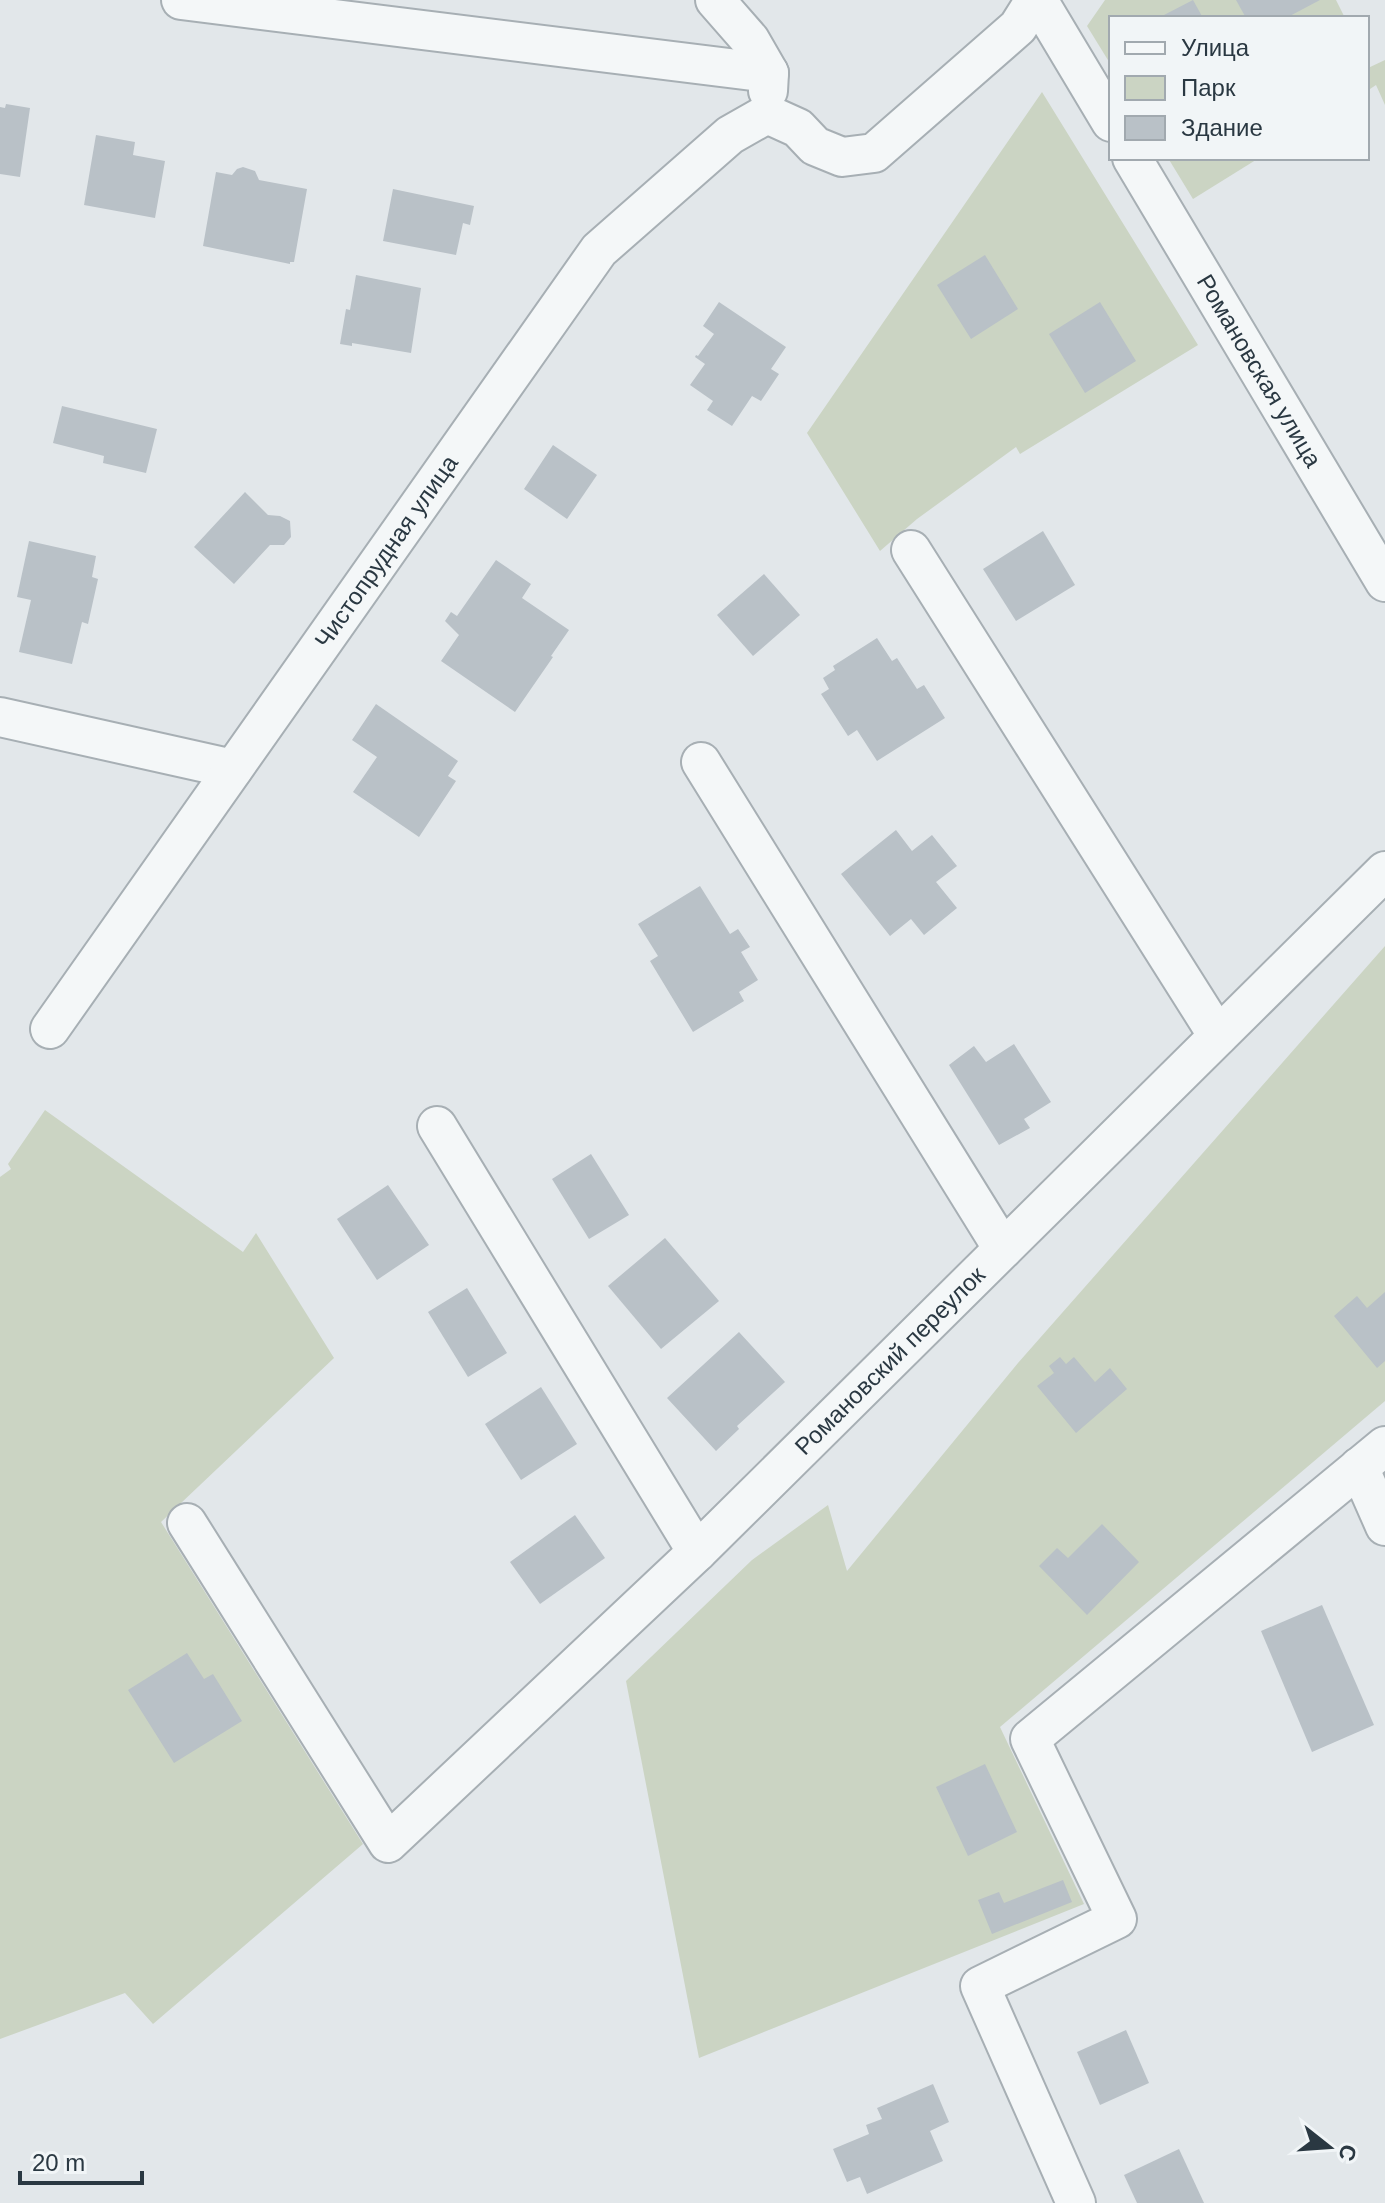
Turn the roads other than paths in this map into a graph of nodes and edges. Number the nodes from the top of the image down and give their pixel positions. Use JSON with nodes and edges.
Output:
{"nodes":[{"id":1,"x":181,"y":0,"type":"edge"},
{"id":2,"x":715,"y":0,"type":"edge"},
{"id":3,"x":1037,"y":0,"type":"edge"},
{"id":4,"x":769,"y":73,"type":"junction"},
{"id":5,"x":767,"y":114,"type":"junction"},
{"id":6,"x":1109,"y":119,"type":"edge"},
{"id":7,"x":1133,"y":160,"type":"edge"},
{"id":8,"x":911,"y":550,"type":"dead end"},
{"id":9,"x":1385,"y":582,"type":"edge"},
{"id":10,"x":0,"y":717,"type":"edge"},
{"id":11,"x":701,"y":762,"type":"dead end"},
{"id":12,"x":233,"y":769,"type":"junction"},
{"id":13,"x":1385,"y":871,"type":"edge"},
{"id":14,"x":50,"y":1029,"type":"dead end"},
{"id":15,"x":1218,"y":1036,"type":"junction"},
{"id":16,"x":437,"y":1126,"type":"dead end"},
{"id":17,"x":1003,"y":1249,"type":"junction"},
{"id":18,"x":1372,"y":1456,"type":"edge"},
{"id":19,"x":187,"y":1523,"type":"dead end"},
{"id":20,"x":1385,"y":1526,"type":"edge"},
{"id":21,"x":697,"y":1552,"type":"junction"},
{"id":22,"x":1076,"y":2203,"type":"edge"}],
"edges":[{"from":1,"to":4,"type":"street"},
{"from":2,"to":4,"type":"street"},
{"from":3,"to":5,"type":"street"},
{"from":3,"to":6,"type":"street"},
{"from":4,"to":5,"type":"street"},
{"from":5,"to":12,"type":"street","name":"Чистопрудная улица"},
{"from":7,"to":9,"type":"street","name":"Романовская улица"},
{"from":8,"to":15,"type":"street"},
{"from":10,"to":12,"type":"street"},
{"from":11,"to":17,"type":"street"},
{"from":12,"to":14,"type":"street","name":"Чистопрудная улица"},
{"from":13,"to":15,"type":"street","name":"Романовский переулок"},
{"from":15,"to":17,"type":"street","name":"Романовский переулок"},
{"from":16,"to":21,"type":"street"},
{"from":17,"to":21,"type":"street","name":"Романовский переулок"},
{"from":18,"to":20,"type":"street"},
{"from":18,"to":22,"type":"street"},
{"from":19,"to":21,"type":"street","name":"Романовский переулок"}]}
